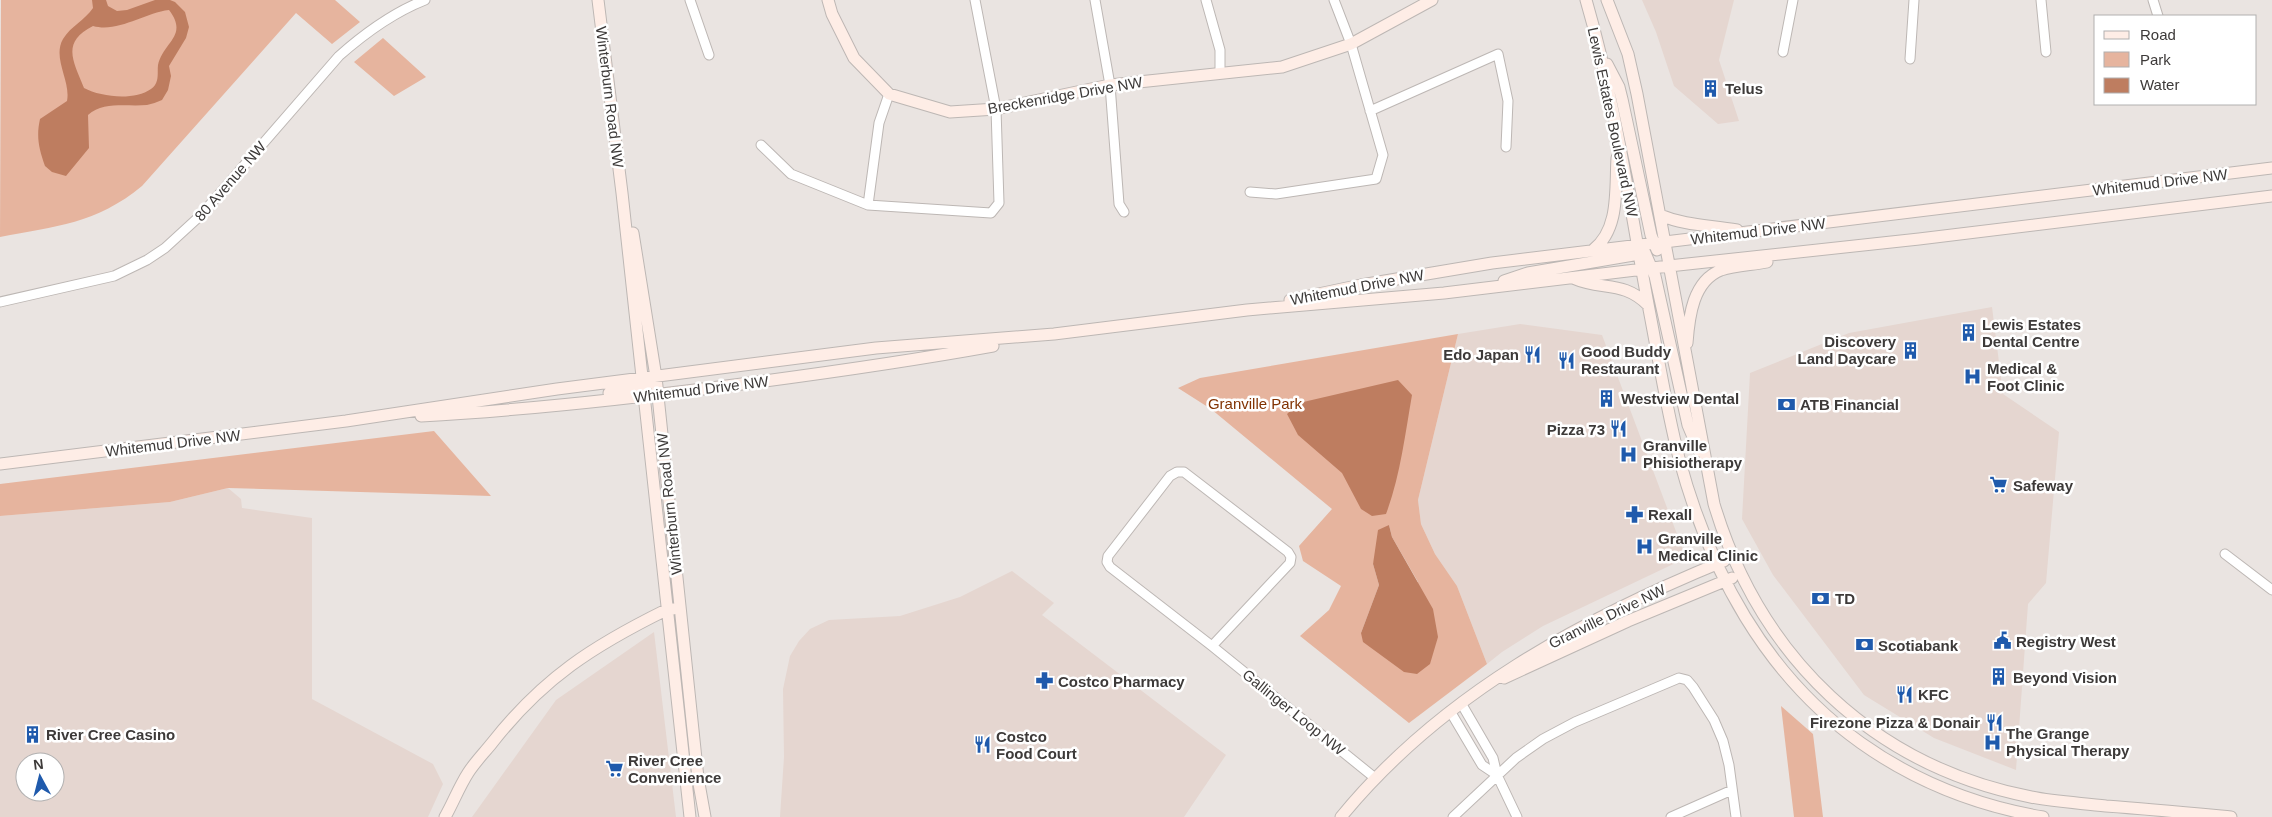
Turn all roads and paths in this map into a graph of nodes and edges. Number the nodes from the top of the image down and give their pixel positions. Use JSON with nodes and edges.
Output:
{"nodes":[{"id":1,"x":425,"y":0,"type":"edge"},
{"id":2,"x":598,"y":0,"type":"edge"},
{"id":3,"x":690,"y":0,"type":"edge"},
{"id":4,"x":828,"y":0,"type":"edge"},
{"id":5,"x":975,"y":0,"type":"edge"},
{"id":6,"x":1094,"y":0,"type":"edge"},
{"id":7,"x":1206,"y":0,"type":"edge"},
{"id":8,"x":1334,"y":0,"type":"edge"},
{"id":9,"x":1432,"y":0,"type":"edge"},
{"id":10,"x":1586,"y":0,"type":"edge"},
{"id":11,"x":1608,"y":0,"type":"edge"},
{"id":12,"x":1792,"y":0,"type":"edge"},
{"id":13,"x":1914,"y":0,"type":"edge"},
{"id":14,"x":2041,"y":0,"type":"edge"},
{"id":15,"x":2153,"y":0,"type":"edge"},
{"id":16,"x":2158,"y":15,"type":"edge"},
{"id":17,"x":1351,"y":44,"type":"junction"},
{"id":18,"x":1600,"y":49,"type":"junction"},
{"id":19,"x":1783,"y":52,"type":"dead end"},
{"id":20,"x":2046,"y":52,"type":"dead end"},
{"id":21,"x":709,"y":55,"type":"dead end"},
{"id":22,"x":1910,"y":59,"type":"dead end"},
{"id":23,"x":1220,"y":72,"type":"junction"},
{"id":24,"x":1110,"y":85,"type":"junction"},
{"id":25,"x":890,"y":94,"type":"junction"},
{"id":26,"x":996,"y":109,"type":"junction"},
{"id":27,"x":1370,"y":111,"type":"junction"},
{"id":28,"x":1618,"y":142,"type":"junction"},
{"id":29,"x":761,"y":145,"type":"dead end"},
{"id":30,"x":1506,"y":147,"type":"dead end"},
{"id":31,"x":2272,"y":168,"type":"edge"},
{"id":32,"x":1250,"y":192,"type":"dead end"},
{"id":33,"x":622,"y":193,"type":"junction"},
{"id":34,"x":2272,"y":196,"type":"edge"},
{"id":35,"x":868,"y":205,"type":"junction"},
{"id":36,"x":1124,"y":212,"type":"dead end"},
{"id":37,"x":1660,"y":216,"type":"junction"},
{"id":38,"x":1748,"y":233,"type":"junction"},
{"id":39,"x":1649,"y":248,"type":"junction"},
{"id":40,"x":1592,"y":251,"type":"junction"},
{"id":41,"x":1783,"y":253,"type":"junction"},
{"id":42,"x":1669,"y":266,"type":"junction"},
{"id":43,"x":1647,"y":269,"type":"junction"},
{"id":44,"x":1574,"y":278,"type":"junction"},
{"id":45,"x":1480,"y":288,"type":"junction"},
{"id":46,"x":0,"y":302,"type":"edge"},
{"id":47,"x":1648,"y":305,"type":"junction"},
{"id":48,"x":1247,"y":310,"type":"junction"},
{"id":49,"x":1054,"y":334,"type":"junction"},
{"id":50,"x":1686,"y":360,"type":"junction"},
{"id":51,"x":656,"y":377,"type":"junction"},
{"id":52,"x":642,"y":388,"type":"junction"},
{"id":53,"x":658,"y":395,"type":"junction"},
{"id":54,"x":346,"y":421,"type":"junction"},
{"id":55,"x":1705,"y":461,"type":"junction"},
{"id":56,"x":0,"y":464,"type":"edge"},
{"id":57,"x":2225,"y":554,"type":"dead end"},
{"id":58,"x":1732,"y":558,"type":"junction"},
{"id":59,"x":1716,"y":564,"type":"junction"},
{"id":60,"x":1740,"y":575,"type":"junction"},
{"id":61,"x":1724,"y":580,"type":"junction"},
{"id":62,"x":2272,"y":590,"type":"edge"},
{"id":63,"x":680,"y":608,"type":"junction"},
{"id":64,"x":666,"y":610,"type":"junction"},
{"id":65,"x":1212,"y":646,"type":"junction"},
{"id":66,"x":1488,"y":684,"type":"junction"},
{"id":67,"x":1461,"y":703,"type":"junction"},
{"id":68,"x":1450,"y":711,"type":"junction"},
{"id":69,"x":1497,"y":775,"type":"junction"},
{"id":70,"x":1375,"y":778,"type":"junction"},
{"id":71,"x":1732,"y":790,"type":"junction"},
{"id":72,"x":445,"y":817,"type":"edge"},
{"id":73,"x":690,"y":817,"type":"edge"},
{"id":74,"x":706,"y":817,"type":"edge"},
{"id":75,"x":1341,"y":817,"type":"edge"},
{"id":76,"x":1453,"y":817,"type":"edge"},
{"id":77,"x":1517,"y":817,"type":"edge"},
{"id":78,"x":1671,"y":817,"type":"edge"},
{"id":79,"x":1736,"y":817,"type":"edge"},
{"id":80,"x":2043,"y":817,"type":"edge"},
{"id":81,"x":2231,"y":817,"type":"edge"}],
"edges":[{"from":1,"to":46,"type":"street","name":"80 Avenue NW"},
{"from":2,"to":33,"type":"main road","name":"Winterburn Road NW"},
{"from":3,"to":21,"type":"street"},
{"from":4,"to":25,"type":"main road","name":"Breckenridge Drive NW"},
{"from":5,"to":26,"type":"street"},
{"from":6,"to":24,"type":"street"},
{"from":7,"to":23,"type":"street"},
{"from":8,"to":17,"type":"street"},
{"from":9,"to":17,"type":"main road","name":"Breckenridge Drive NW"},
{"from":10,"to":18,"type":"main road","name":"Lewis Estates Boulevard NW"},
{"from":11,"to":37,"type":"main road","name":"Lewis Estates Boulevard NW"},
{"from":12,"to":19,"type":"street"},
{"from":13,"to":22,"type":"street"},
{"from":14,"to":20,"type":"street"},
{"from":15,"to":16,"type":"street"},
{"from":17,"to":23,"type":"main road","name":"Breckenridge Drive NW"},
{"from":17,"to":27,"type":"street"},
{"from":18,"to":28,"type":"main road","name":"Lewis Estates Boulevard NW"},
{"from":18,"to":39,"type":"main road"},
{"from":23,"to":24,"type":"main road","name":"Breckenridge Drive NW"},
{"from":24,"to":26,"type":"main road","name":"Breckenridge Drive NW"},
{"from":24,"to":36,"type":"street"},
{"from":25,"to":26,"type":"main road","name":"Breckenridge Drive NW"},
{"from":25,"to":35,"type":"street"},
{"from":26,"to":35,"type":"street"},
{"from":27,"to":30,"type":"street"},
{"from":27,"to":32,"type":"street"},
{"from":28,"to":39,"type":"main road","name":"Lewis Estates Boulevard NW"},
{"from":28,"to":40,"type":"main road"},
{"from":29,"to":35,"type":"street"},
{"from":31,"to":38,"type":"main road","name":"Whitemud Drive NW"},
{"from":33,"to":51,"type":"main road","name":"Winterburn Road NW"},
{"from":33,"to":52,"type":"main road","name":"Winterburn Road NW"},
{"from":34,"to":41,"type":"main road","name":"Whitemud Drive NW"},
{"from":37,"to":38,"type":"main road"},
{"from":37,"to":39,"type":"main road","name":"Lewis Estates Boulevard NW"},
{"from":38,"to":39,"type":"main road","name":"Whitemud Drive NW"},
{"from":39,"to":40,"type":"main road","name":"Whitemud Drive NW"},
{"from":39,"to":42,"type":"main road"},
{"from":39,"to":43,"type":"main road"},
{"from":39,"to":45,"type":"main road"},
{"from":40,"to":48,"type":"main road","name":"Whitemud Drive NW"},
{"from":41,"to":42,"type":"main road","name":"Whitemud Drive NW"},
{"from":41,"to":50,"type":"main road"},
{"from":42,"to":43,"type":"main road","name":"Whitemud Drive NW"},
{"from":42,"to":50,"type":"main road"},
{"from":43,"to":44,"type":"main road","name":"Whitemud Drive NW"},
{"from":43,"to":47,"type":"main road"},
{"from":43,"to":55,"type":"main road"},
{"from":44,"to":45,"type":"main road","name":"Whitemud Drive NW"},
{"from":44,"to":47,"type":"main road"},
{"from":45,"to":48,"type":"main road","name":"Whitemud Drive NW"},
{"from":47,"to":59,"type":"main road"},
{"from":48,"to":49,"type":"main road","name":"Whitemud Drive NW"},
{"from":49,"to":51,"type":"main road","name":"Whitemud Drive NW"},
{"from":49,"to":53,"type":"main road","name":"Whitemud Drive NW"},
{"from":50,"to":55,"type":"main road"},
{"from":51,"to":52,"type":"main road"},
{"from":51,"to":53,"type":"main road","name":"Winterburn Road NW"},
{"from":52,"to":53,"type":"main road","name":"Whitemud Drive NW"},
{"from":52,"to":54,"type":"main road","name":"Whitemud Drive NW"},
{"from":52,"to":54,"type":"main road","name":"Whitemud Drive NW"},
{"from":52,"to":64,"type":"main road","name":"Winterburn Road NW"},
{"from":53,"to":63,"type":"main road","name":"Winterburn Road NW"},
{"from":54,"to":56,"type":"main road","name":"Whitemud Drive NW"},
{"from":55,"to":58,"type":"main road"},
{"from":57,"to":62,"type":"street"},
{"from":58,"to":59,"type":"main road","name":"Granville Drive NW"},
{"from":58,"to":60,"type":"main road"},
{"from":59,"to":61,"type":"main road"},
{"from":59,"to":66,"type":"main road","name":"Granville Drive NW"},
{"from":60,"to":61,"type":"main road","name":"Granville Drive NW"},
{"from":60,"to":81,"type":"main road"},
{"from":61,"to":66,"type":"main road","name":"Granville Drive NW"},
{"from":61,"to":80,"type":"main road"},
{"from":63,"to":64,"type":"main road"},
{"from":63,"to":74,"type":"main road","name":"Winterburn Road NW"},
{"from":64,"to":72,"type":"main road"},
{"from":64,"to":73,"type":"main road","name":"Winterburn Road NW"},
{"from":65,"to":65,"type":"street","name":"Gallinger Loop NW"},
{"from":65,"to":70,"type":"street","name":"Gallinger Loop NW"},
{"from":66,"to":67,"type":"main road","name":"Granville Drive NW"},
{"from":67,"to":68,"type":"main road","name":"Granville Drive NW"},
{"from":67,"to":69,"type":"street"},
{"from":68,"to":69,"type":"street"},
{"from":68,"to":70,"type":"main road","name":"Granville Drive NW"},
{"from":69,"to":71,"type":"street"},
{"from":69,"to":76,"type":"street"},
{"from":69,"to":77,"type":"street"},
{"from":70,"to":75,"type":"main road","name":"Granville Drive NW"},
{"from":71,"to":78,"type":"street"},
{"from":71,"to":79,"type":"street"}]}
